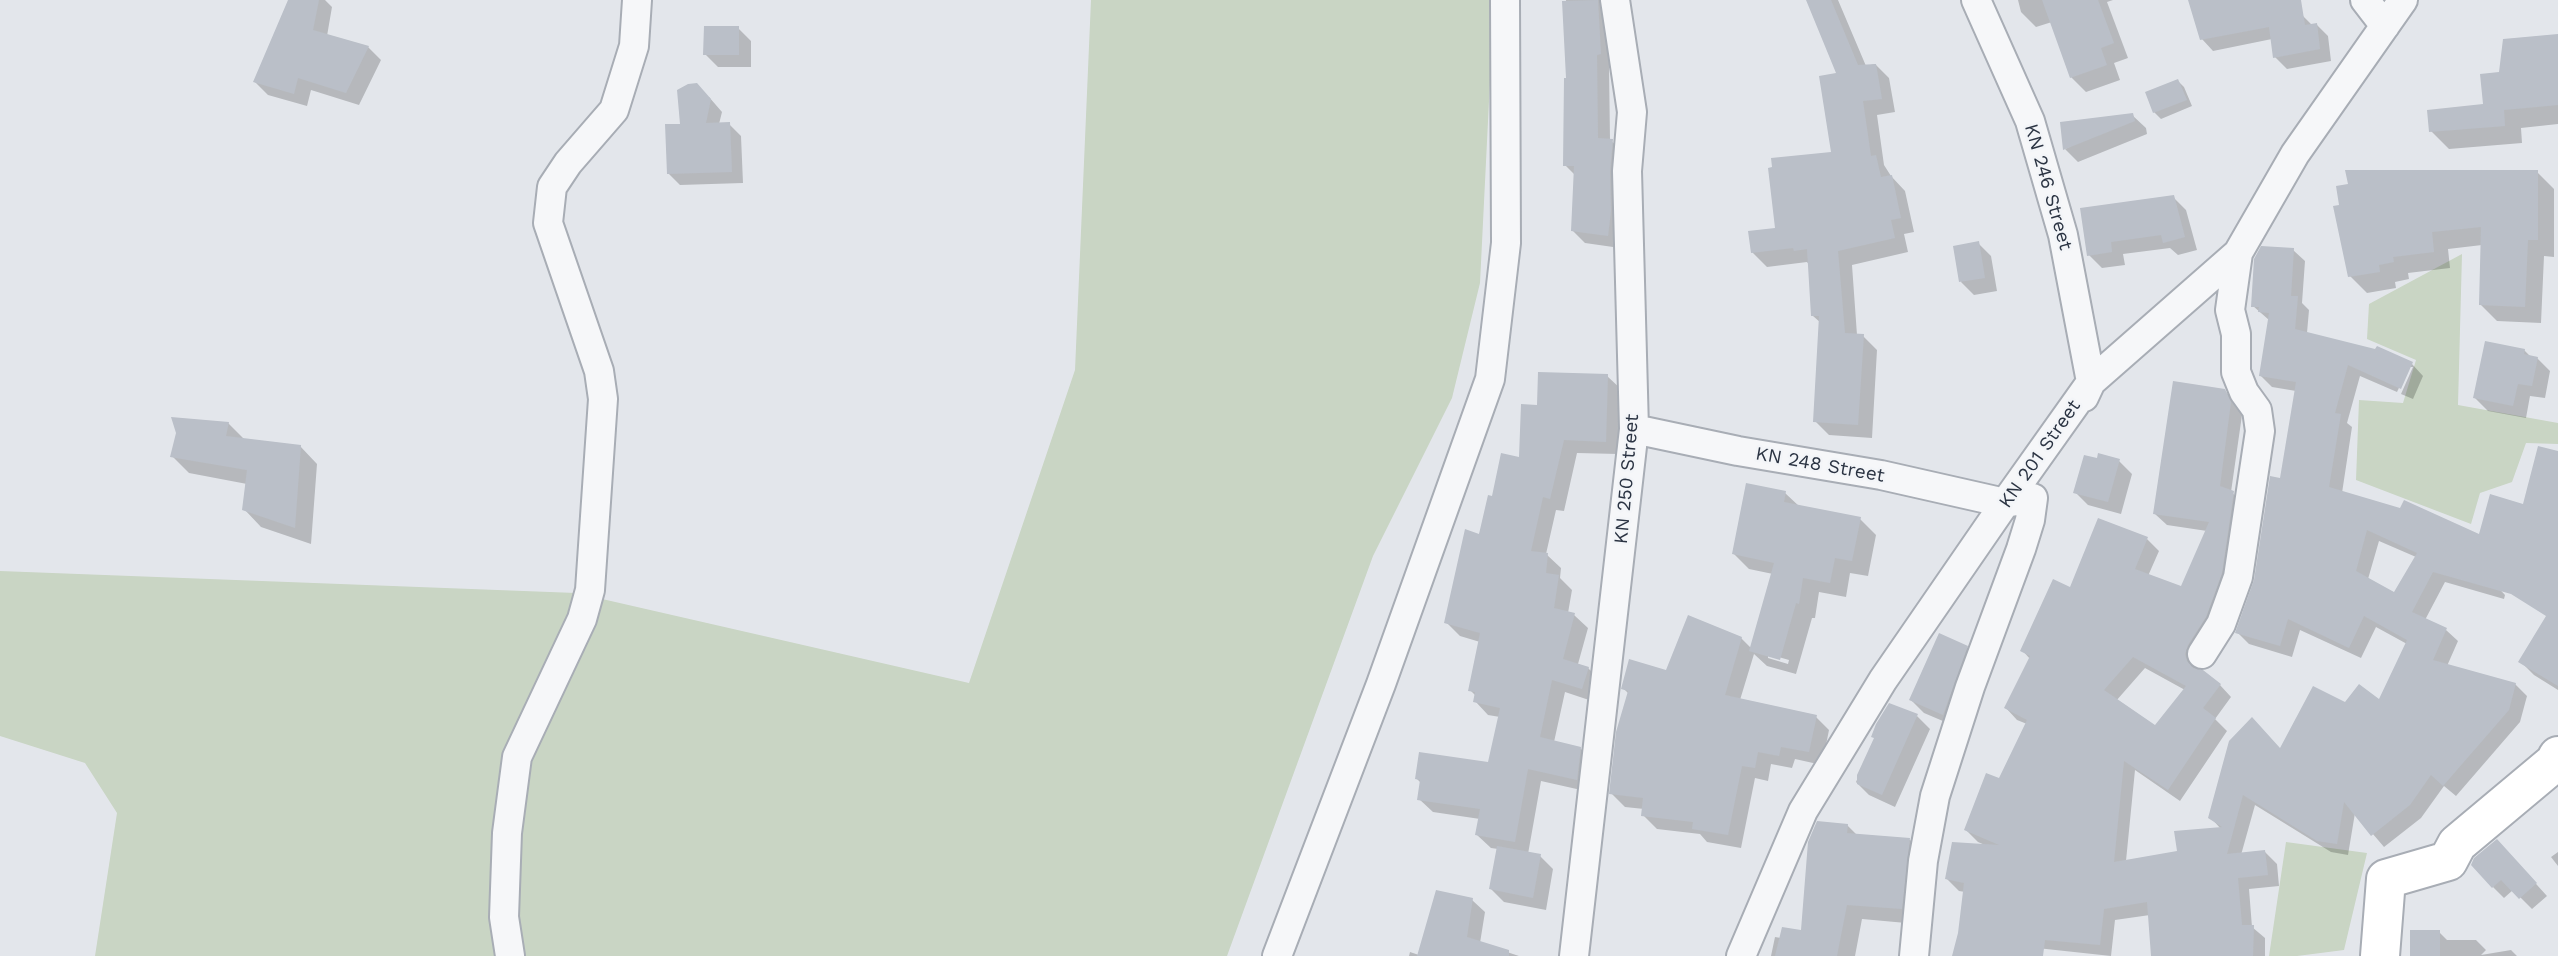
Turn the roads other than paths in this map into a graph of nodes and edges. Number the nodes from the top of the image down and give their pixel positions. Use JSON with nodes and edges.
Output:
{"nodes":[{"id":1,"x":637,"y":0,"type":"edge"},
{"id":2,"x":1505,"y":0,"type":"edge"},
{"id":3,"x":1615,"y":0,"type":"edge"},
{"id":4,"x":1976,"y":0,"type":"edge"},
{"id":5,"x":2365,"y":0,"type":"edge"},
{"id":6,"x":2403,"y":0,"type":"edge"},
{"id":7,"x":2385,"y":26,"type":"junction"},
{"id":8,"x":2238,"y":253,"type":"junction"},
{"id":9,"x":2091,"y":382,"type":"junction"},
{"id":10,"x":1634,"y":429,"type":"junction"},
{"id":11,"x":2033,"y":498,"type":"junction"},
{"id":12,"x":2005,"y":503,"type":"junction"},
{"id":13,"x":2202,"y":654,"type":"dead end"},
{"id":14,"x":2558,"y":756,"type":"edge"},
{"id":15,"x":510,"y":956,"type":"edge"},
{"id":16,"x":1277,"y":956,"type":"edge"},
{"id":17,"x":1574,"y":956,"type":"edge"},
{"id":18,"x":1741,"y":956,"type":"edge"},
{"id":19,"x":1914,"y":956,"type":"edge"},
{"id":20,"x":2380,"y":956,"type":"edge"}],
"edges":[{"from":1,"to":15,"type":"street"},
{"from":2,"to":16,"type":"street"},
{"from":3,"to":10,"type":"street","name":"KN 250 Street"},
{"from":4,"to":9,"type":"street","name":"KN 246 Street"},
{"from":5,"to":7,"type":"street"},
{"from":6,"to":7,"type":"street","name":"KN 201 Street"},
{"from":7,"to":8,"type":"street","name":"KN 201 Street"},
{"from":8,"to":9,"type":"street","name":"KN 201 Street"},
{"from":8,"to":13,"type":"street"},
{"from":9,"to":11,"type":"street"},
{"from":9,"to":12,"type":"street","name":"KN 201 Street"},
{"from":10,"to":12,"type":"street","name":"KN 248 Street"},
{"from":10,"to":17,"type":"street","name":"KN 250 Street"},
{"from":11,"to":12,"type":"street"},
{"from":11,"to":19,"type":"street"},
{"from":12,"to":18,"type":"street","name":"KN 201 Street"},
{"from":14,"to":20,"type":"main road"}]}
